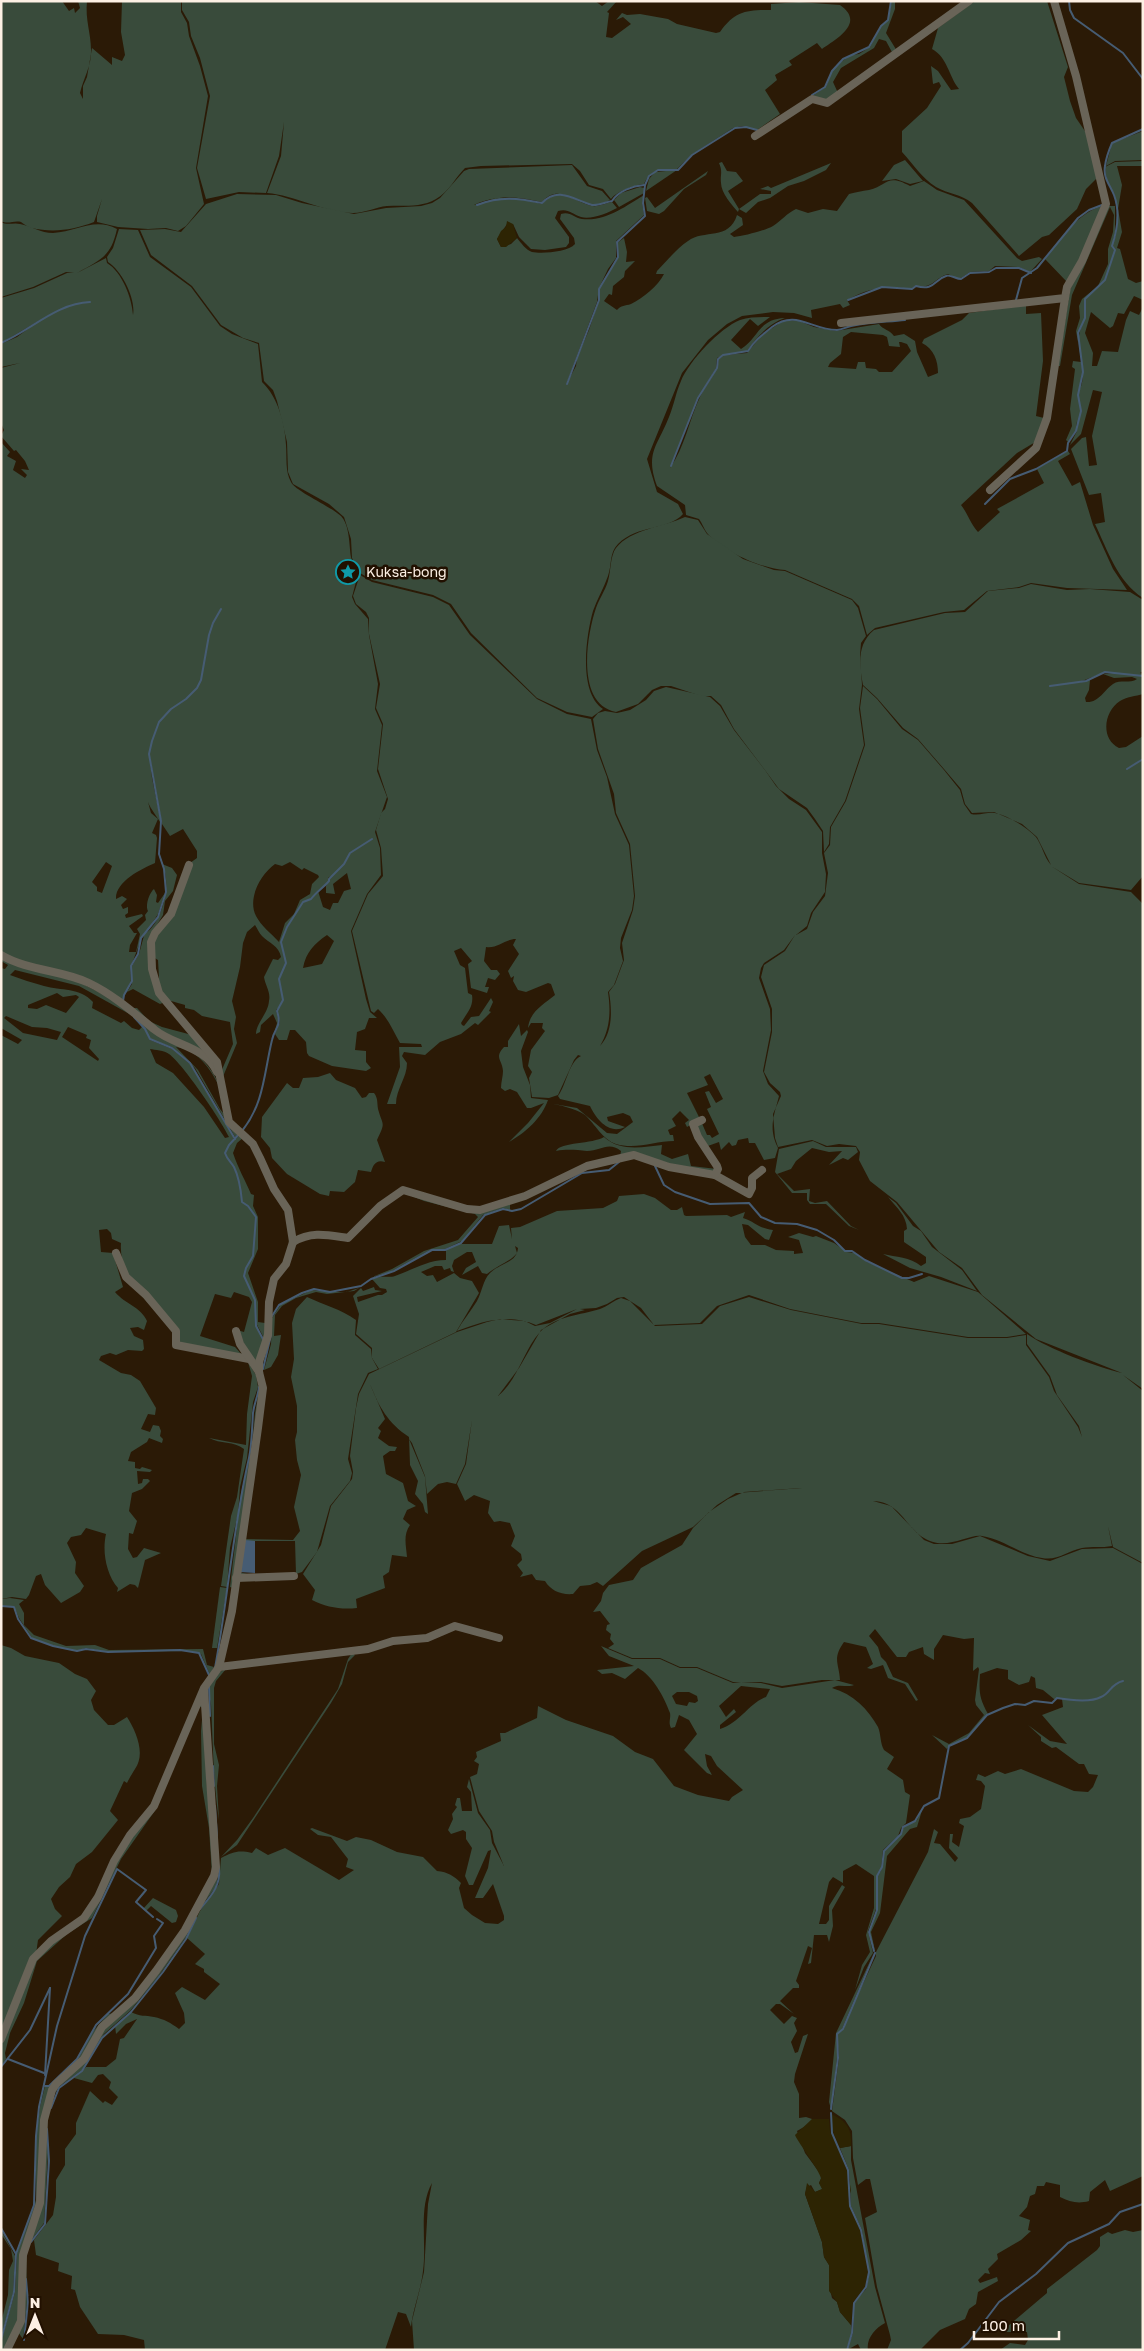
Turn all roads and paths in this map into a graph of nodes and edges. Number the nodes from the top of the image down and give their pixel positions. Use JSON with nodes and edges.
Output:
{"nodes":[{"id":1,"x":969,"y":1,"type":"edge"},
{"id":2,"x":1054,"y":1,"type":"edge"},
{"id":3,"x":755,"y":136,"type":"dead end"},
{"id":4,"x":1065,"y":298,"type":"junction"},
{"id":5,"x":841,"y":323,"type":"dead end"},
{"id":6,"x":990,"y":490,"type":"dead end"},
{"id":7,"x":189,"y":865,"type":"dead end"},
{"id":8,"x":1,"y":956,"type":"edge"},
{"id":9,"x":221,"y":1082,"type":"junction"},
{"id":10,"x":702,"y":1120,"type":"dead end"},
{"id":11,"x":762,"y":1170,"type":"dead end"},
{"id":12,"x":715,"y":1175,"type":"junction"},
{"id":13,"x":293,"y":1242,"type":"junction"},
{"id":14,"x":116,"y":1253,"type":"dead end"},
{"id":15,"x":236,"y":1331,"type":"dead end"},
{"id":16,"x":249,"y":1359,"type":"junction"},
{"id":17,"x":259,"y":1372,"type":"junction"},
{"id":18,"x":294,"y":1576,"type":"dead end"},
{"id":19,"x":236,"y":1578,"type":"junction"},
{"id":20,"x":499,"y":1638,"type":"dead end"},
{"id":21,"x":220,"y":1667,"type":"junction"},
{"id":22,"x":204,"y":1688,"type":"junction"},
{"id":23,"x":1,"y":2039,"type":"edge"},
{"id":24,"x":7,"y":2350,"type":"edge"}],
"edges":[{"from":1,"to":3,"type":"street"},
{"from":2,"to":4,"type":"street"},
{"from":4,"to":5,"type":"street"},
{"from":4,"to":6,"type":"street"},
{"from":7,"to":9,"type":"street"},
{"from":8,"to":9,"type":"street"},
{"from":9,"to":13,"type":"street"},
{"from":10,"to":12,"type":"street"},
{"from":11,"to":12,"type":"street"},
{"from":12,"to":13,"type":"street"},
{"from":13,"to":17,"type":"street"},
{"from":14,"to":16,"type":"street"},
{"from":15,"to":16,"type":"street"},
{"from":16,"to":17,"type":"street"},
{"from":17,"to":19,"type":"street"},
{"from":18,"to":19,"type":"street"},
{"from":19,"to":21,"type":"street"},
{"from":20,"to":21,"type":"street"},
{"from":21,"to":22,"type":"street"},
{"from":22,"to":23,"type":"street"},
{"from":22,"to":24,"type":"street"}]}
